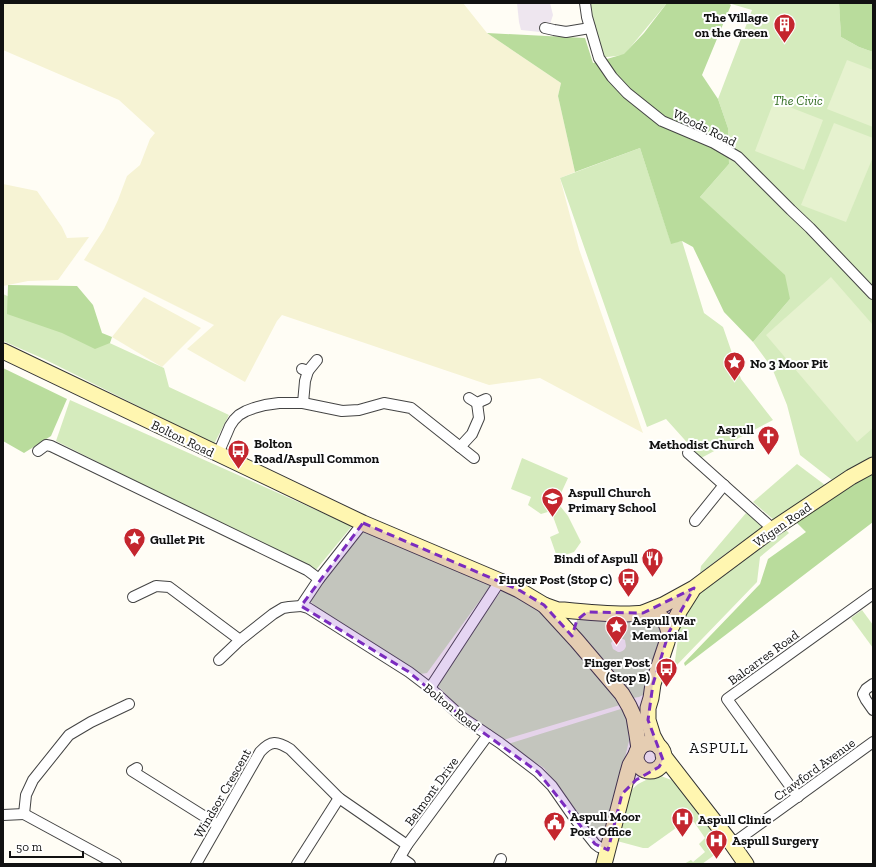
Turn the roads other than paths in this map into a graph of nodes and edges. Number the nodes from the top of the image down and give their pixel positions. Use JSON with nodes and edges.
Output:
{"nodes":[{"id":1,"x":585,"y":3,"type":"edge"},
{"id":2,"x":545,"y":28,"type":"dead end"},
{"id":3,"x":590,"y":28,"type":"junction"},
{"id":4,"x":873,"y":294,"type":"edge"},
{"id":5,"x":3,"y":351,"type":"edge"},
{"id":6,"x":317,"y":360,"type":"dead end"},
{"id":7,"x":477,"y":400,"type":"dead end"},
{"id":8,"x":303,"y":403,"type":"junction"},
{"id":9,"x":460,"y":447,"type":"junction"},
{"id":10,"x":38,"y":451,"type":"dead end"},
{"id":11,"x":218,"y":454,"type":"junction"},
{"id":12,"x":688,"y":454,"type":"dead end"},
{"id":13,"x":474,"y":458,"type":"dead end"},
{"id":14,"x":873,"y":465,"type":"edge"},
{"id":15,"x":724,"y":485,"type":"junction"},
{"id":16,"x":695,"y":521,"type":"dead end"},
{"id":17,"x":363,"y":523,"type":"junction"},
{"id":18,"x":774,"y":529,"type":"junction"},
{"id":19,"x":319,"y":579,"type":"junction"},
{"id":20,"x":500,"y":581,"type":"junction"},
{"id":21,"x":694,"y":588,"type":"junction"},
{"id":22,"x":873,"y":594,"type":"edge"},
{"id":23,"x":133,"y":596,"type":"dead end"},
{"id":24,"x":544,"y":605,"type":"junction"},
{"id":25,"x":301,"y":606,"type":"junction"},
{"id":26,"x":587,"y":612,"type":"junction"},
{"id":27,"x":643,"y":613,"type":"junction"},
{"id":28,"x":669,"y":632,"type":"junction"},
{"id":29,"x":240,"y":640,"type":"junction"},
{"id":30,"x":577,"y":641,"type":"junction"},
{"id":31,"x":219,"y":660,"type":"dead end"},
{"id":32,"x":653,"y":684,"type":"junction"},
{"id":33,"x":873,"y":684,"type":"edge"},
{"id":34,"x":430,"y":688,"type":"junction"},
{"id":35,"x":622,"y":694,"type":"junction"},
{"id":36,"x":129,"y":704,"type":"dead end"},
{"id":37,"x":873,"y":710,"type":"edge"},
{"id":38,"x":488,"y":735,"type":"junction"},
{"id":39,"x":873,"y":742,"type":"edge"},
{"id":40,"x":638,"y":751,"type":"junction"},
{"id":41,"x":661,"y":751,"type":"junction"},
{"id":42,"x":137,"y":768,"type":"dead end"},
{"id":43,"x":652,"y":770,"type":"junction"},
{"id":44,"x":681,"y":778,"type":"junction"},
{"id":45,"x":622,"y":794,"type":"junction"},
{"id":46,"x":798,"y":797,"type":"junction"},
{"id":47,"x":340,"y":798,"type":"junction"},
{"id":48,"x":24,"y":814,"type":"junction"},
{"id":49,"x":3,"y":815,"type":"edge"},
{"id":50,"x":218,"y":825,"type":"junction"},
{"id":51,"x":732,"y":844,"type":"junction"},
{"id":52,"x":407,"y":845,"type":"junction"},
{"id":53,"x":606,"y":857,"type":"edge"},
{"id":54,"x":398,"y":860,"type":"edge"},
{"id":55,"x":116,"y":864,"type":"edge"},
{"id":56,"x":196,"y":864,"type":"edge"},
{"id":57,"x":298,"y":864,"type":"edge"},
{"id":58,"x":410,"y":864,"type":"edge"},
{"id":59,"x":746,"y":864,"type":"edge"}],
"edges":[{"from":1,"to":3,"type":"street","name":"Woods Road"},
{"from":2,"to":3,"type":"street"},
{"from":3,"to":4,"type":"street","name":"Woods Road"},
{"from":5,"to":11,"type":"main road","name":"Bolton Road"},
{"from":6,"to":8,"type":"street"},
{"from":7,"to":9,"type":"street"},
{"from":8,"to":9,"type":"street"},
{"from":8,"to":11,"type":"street"},
{"from":9,"to":13,"type":"street"},
{"from":10,"to":19,"type":"street"},
{"from":11,"to":17,"type":"main road","name":"Bolton Road"},
{"from":12,"to":15,"type":"street"},
{"from":14,"to":18,"type":"main road","name":"Wigan Road"},
{"from":15,"to":16,"type":"street"},
{"from":15,"to":18,"type":"street"},
{"from":17,"to":19,"type":"street"},
{"from":17,"to":20,"type":"main road","name":"Bolton Road"},
{"from":18,"to":21,"type":"main road","name":"Wigan Road"},
{"from":19,"to":25,"type":"street"},
{"from":20,"to":24,"type":"main road","name":"Bolton Road"},
{"from":20,"to":34,"type":"street"},
{"from":21,"to":27,"type":"main road","name":"Wigan Road"},
{"from":21,"to":28,"type":"main road","name":"Wigan Road"},
{"from":22,"to":46,"type":"street","name":"Balcarres Road"},
{"from":23,"to":29,"type":"street"},
{"from":24,"to":26,"type":"main road","name":"Bolton Road"},
{"from":24,"to":30,"type":"main road","name":"Bolton Road"},
{"from":25,"to":29,"type":"street"},
{"from":25,"to":34,"type":"street","name":"Bolton Road"},
{"from":26,"to":27,"type":"main road","name":"Bolton Road"},
{"from":26,"to":30,"type":"main road"},
{"from":27,"to":28,"type":"main road"},
{"from":28,"to":32,"type":"main road","name":"Wigan Road"},
{"from":29,"to":31,"type":"street"},
{"from":30,"to":35,"type":"main road","name":"Bolton Road"},
{"from":32,"to":35,"type":"main road"},
{"from":32,"to":41,"type":"main road","name":"Wigan Road"},
{"from":33,"to":37,"type":"street"},
{"from":34,"to":38,"type":"street","name":"Bolton Road"},
{"from":35,"to":40,"type":"main road","name":"Bolton Road"},
{"from":36,"to":48,"type":"street"},
{"from":38,"to":52,"type":"street","name":"Belmont Drive"},
{"from":38,"to":53,"type":"street","name":"Bolton Road"},
{"from":39,"to":46,"type":"street","name":"Crawford Avenue"},
{"from":40,"to":41,"type":"main road"},
{"from":40,"to":43,"type":"main road"},
{"from":40,"to":45,"type":"main road"},
{"from":41,"to":43,"type":"main road"},
{"from":41,"to":44,"type":"main road","name":"Wigan Road"},
{"from":42,"to":50,"type":"street"},
{"from":43,"to":44,"type":"main road"},
{"from":43,"to":45,"type":"main road"},
{"from":44,"to":51,"type":"main road","name":"Wigan Road"},
{"from":45,"to":53,"type":"main road"},
{"from":46,"to":51,"type":"street","name":"Crawford Avenue"},
{"from":47,"to":50,"type":"street","name":"Windsor Crescent"},
{"from":47,"to":52,"type":"street","name":"Windsor Crescent"},
{"from":47,"to":57,"type":"street"},
{"from":48,"to":49,"type":"street"},
{"from":48,"to":55,"type":"street"},
{"from":50,"to":56,"type":"street","name":"Windsor Crescent"},
{"from":51,"to":59,"type":"main road","name":"Wigan Road"},
{"from":52,"to":54,"type":"street","name":"Belmont Drive"},
{"from":54,"to":58,"type":"street"}]}
